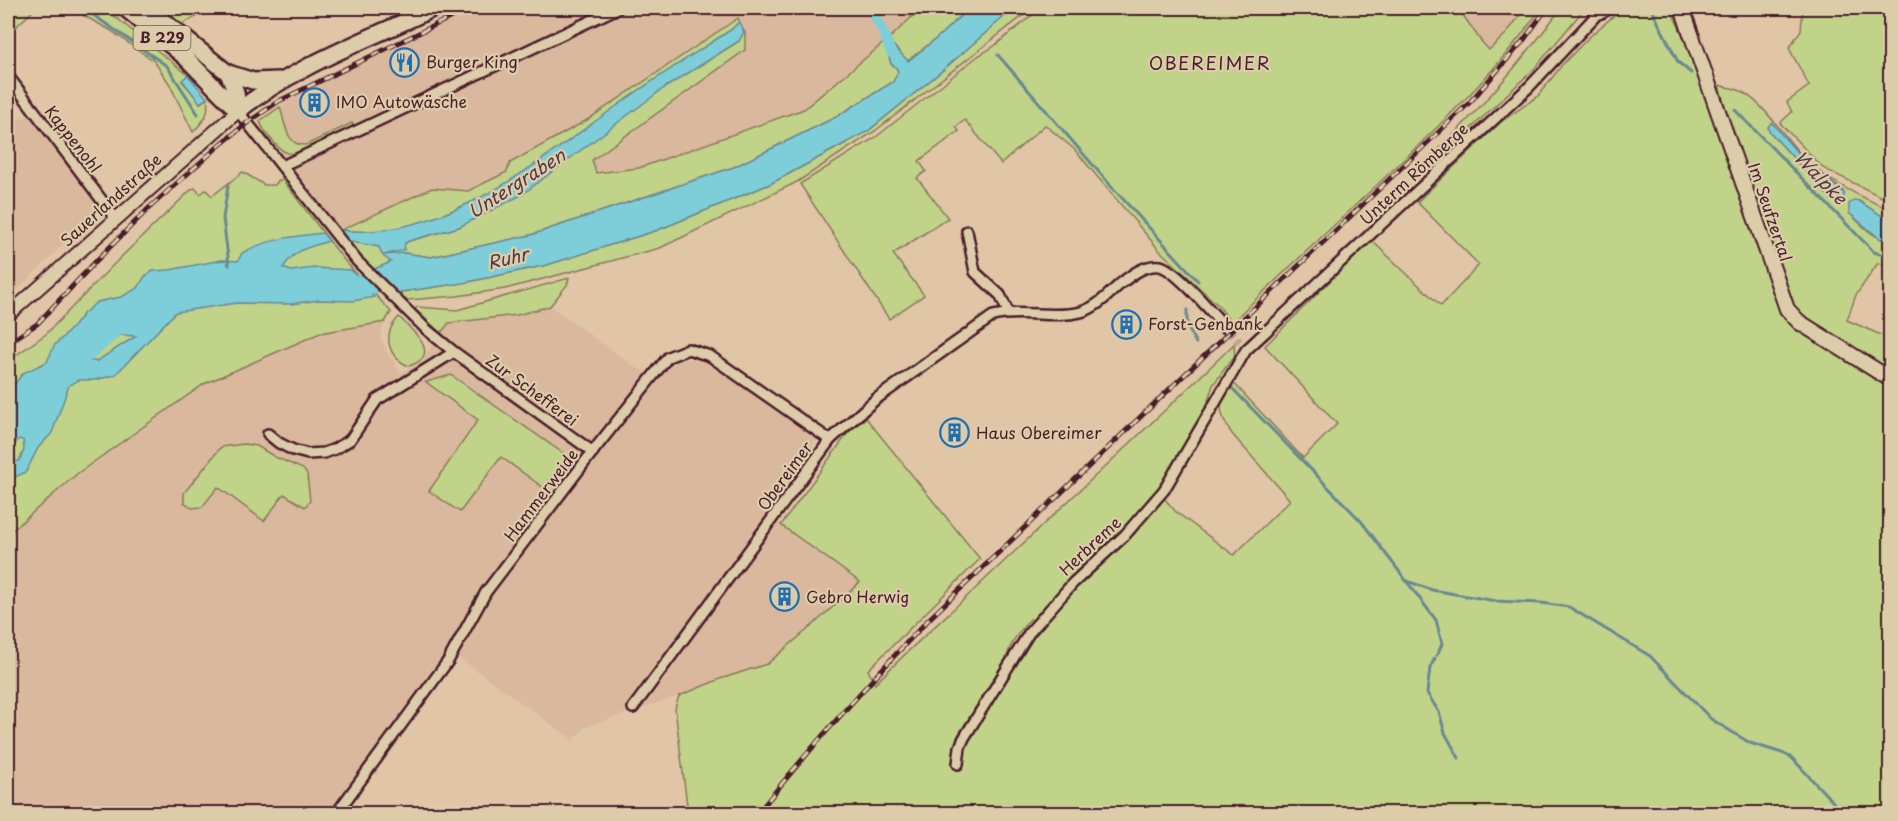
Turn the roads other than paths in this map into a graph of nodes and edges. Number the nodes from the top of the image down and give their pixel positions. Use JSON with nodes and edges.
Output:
{"nodes":[{"id":1,"x":125,"y":8,"type":"edge"},
{"id":2,"x":147,"y":8,"type":"edge"},
{"id":3,"x":618,"y":8,"type":"edge"},
{"id":4,"x":1682,"y":8,"type":"edge"},
{"id":5,"x":429,"y":9,"type":"edge"},
{"id":6,"x":1603,"y":9,"type":"edge"},
{"id":7,"x":228,"y":73,"type":"junction"},
{"id":8,"x":282,"y":80,"type":"junction"},
{"id":9,"x":9,"y":81,"type":"edge"},
{"id":10,"x":238,"y":111,"type":"junction"},
{"id":11,"x":282,"y":166,"type":"junction"},
{"id":12,"x":116,"y":219,"type":"junction"},
{"id":13,"x":967,"y":231,"type":"dead end"},
{"id":14,"x":1008,"y":312,"type":"junction"},
{"id":15,"x":8,"y":315,"type":"edge"},
{"id":16,"x":1227,"y":329,"type":"tunnel mouth"},
{"id":17,"x":1239,"y":342,"type":"tunnel mouth"},
{"id":18,"x":1246,"y":350,"type":"junction"},
{"id":19,"x":454,"y":352,"type":"junction"},
{"id":20,"x":1890,"y":379,"type":"edge"},
{"id":21,"x":268,"y":434,"type":"dead end"},
{"id":22,"x":830,"y":440,"type":"junction"},
{"id":23,"x":592,"y":452,"type":"junction"},
{"id":24,"x":633,"y":708,"type":"dead end"},
{"id":25,"x":958,"y":764,"type":"dead end"},
{"id":26,"x":336,"y":813,"type":"edge"}],
"edges":[{"from":1,"to":10,"type":"main road","number":"B 229"},
{"from":2,"to":7,"type":"main road","number":"B 229"},
{"from":3,"to":11,"type":"street"},
{"from":4,"to":20,"type":"main road","name":"Im Seufzertal"},
{"from":5,"to":8,"type":"main road","number":"B 229"},
{"from":6,"to":18,"type":"street","name":"Unterm Römberge"},
{"from":7,"to":8,"type":"main road","number":"B 229"},
{"from":7,"to":10,"type":"main road"},
{"from":8,"to":10,"type":"main road","number":"B 229"},
{"from":9,"to":12,"type":"street","name":"Kappenohl"},
{"from":10,"to":11,"type":"street"},
{"from":10,"to":12,"type":"street","name":"Sauerlandstraße"},
{"from":11,"to":19,"type":"street","name":"Zur Schefferei"},
{"from":12,"to":15,"type":"street","name":"Sauerlandstraße"},
{"from":13,"to":14,"type":"street"},
{"from":14,"to":16,"type":"street","name":"Obereimer"},
{"from":14,"to":22,"type":"street","name":"Obereimer"},
{"from":17,"to":18,"type":"street"},
{"from":18,"to":25,"type":"street","name":"Herbreme"},
{"from":19,"to":21,"type":"street"},
{"from":19,"to":23,"type":"street","name":"Zur Schefferei"},
{"from":22,"to":23,"type":"street","name":"Hammerweide"},
{"from":22,"to":24,"type":"street","name":"Obereimer"},
{"from":23,"to":26,"type":"street","name":"Hammerweide"}]}
